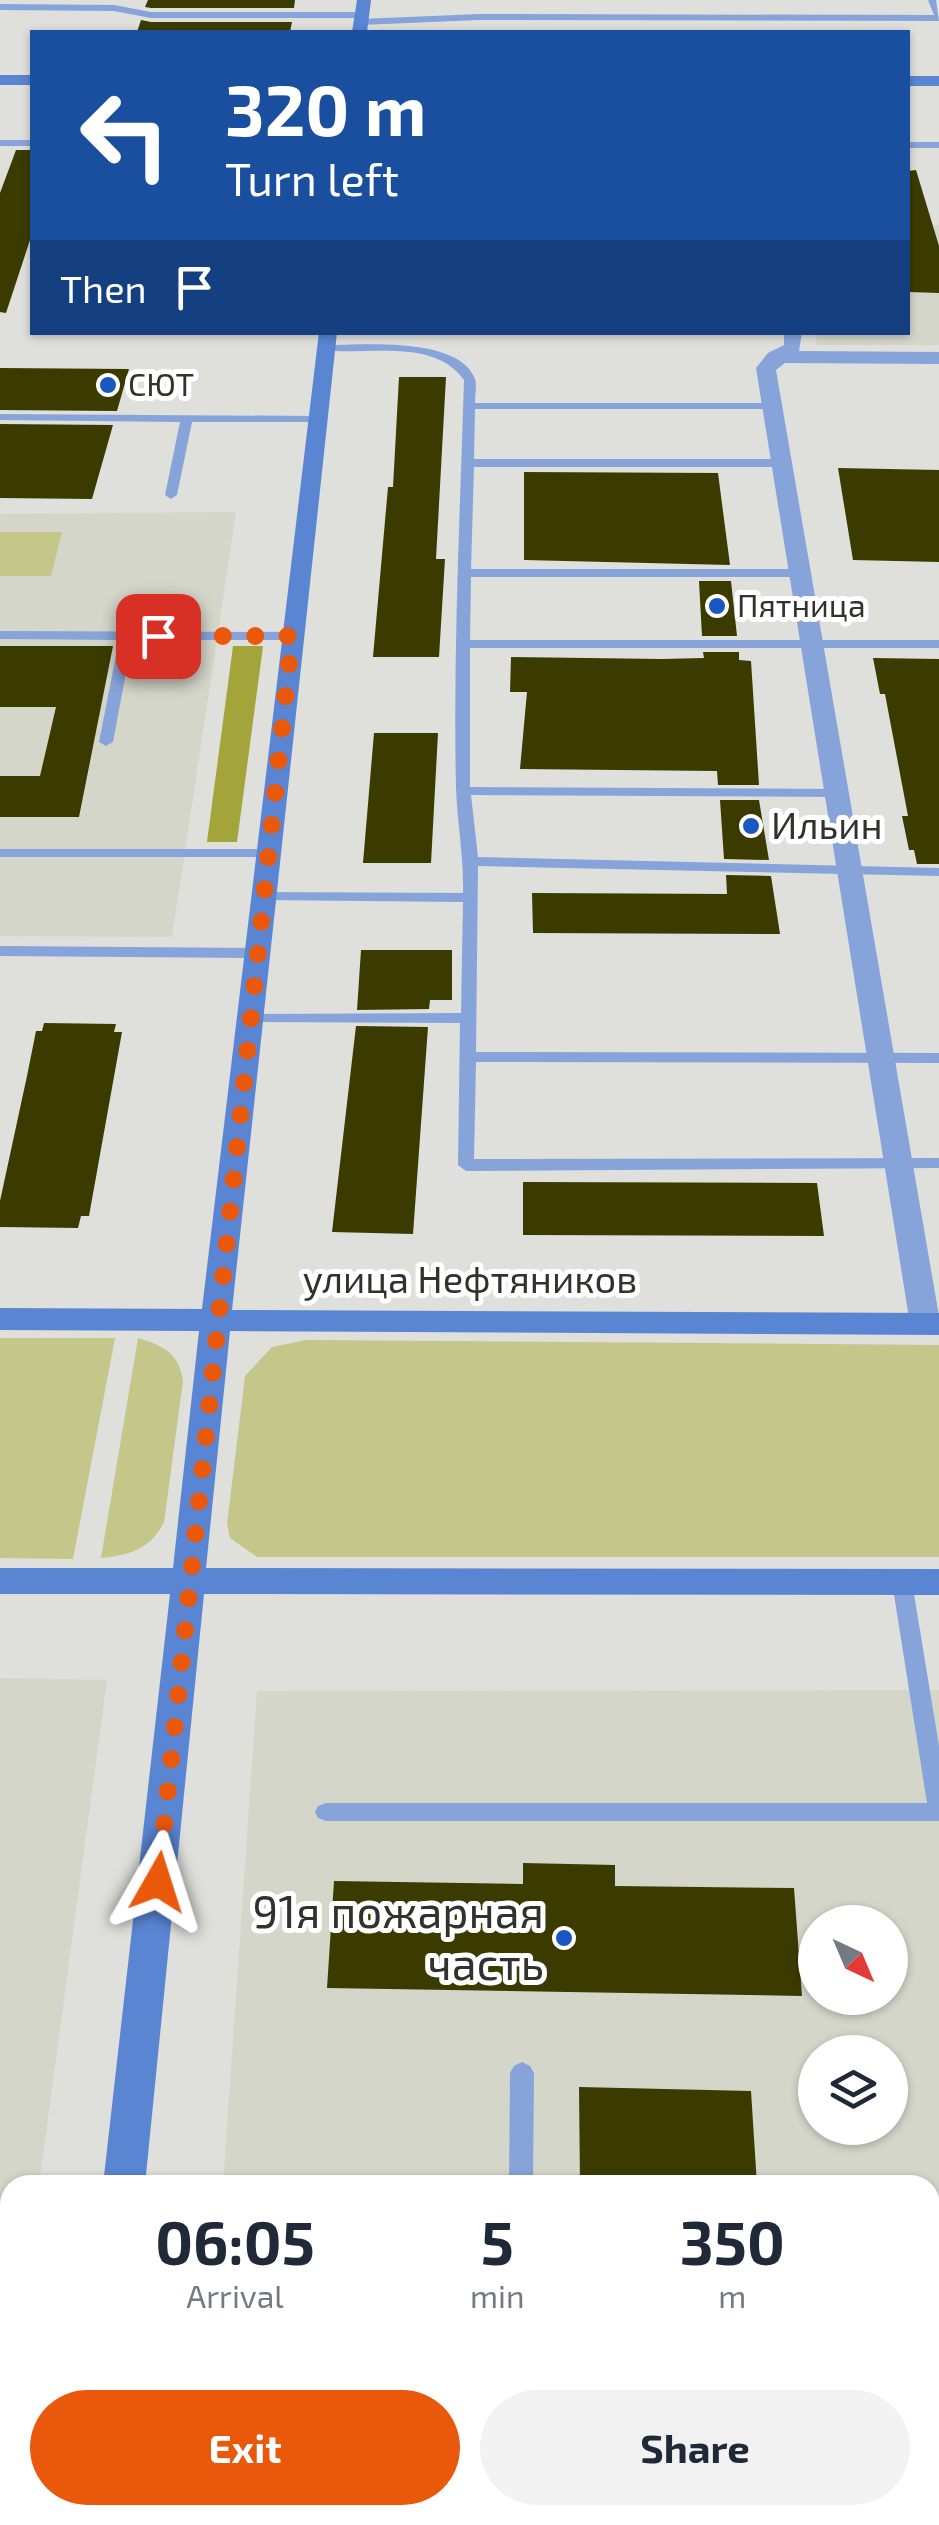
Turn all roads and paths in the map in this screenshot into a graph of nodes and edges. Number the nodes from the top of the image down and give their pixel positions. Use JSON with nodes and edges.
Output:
{"nodes":[{"id":1,"x":479,"y":0,"type":"edge"},
{"id":2,"x":606,"y":0,"type":"edge"},
{"id":3,"x":804,"y":0,"type":"edge"},
{"id":4,"x":932,"y":0,"type":"edge"},
{"id":5,"x":0,"y":8,"type":"edge"},
{"id":6,"x":479,"y":17,"type":"junction"},
{"id":7,"x":607,"y":17,"type":"junction"},
{"id":8,"x":361,"y":18,"type":"edge"},
{"id":9,"x":808,"y":18,"type":"junction"},
{"id":10,"x":0,"y":80,"type":"edge"},
{"id":11,"x":30,"y":80,"type":"edge"},
{"id":12,"x":910,"y":80,"type":"edge"},
{"id":13,"x":939,"y":80,"type":"edge"},
{"id":14,"x":0,"y":143,"type":"edge"},
{"id":15,"x":30,"y":143,"type":"edge"},
{"id":16,"x":910,"y":145,"type":"edge"},
{"id":17,"x":939,"y":145,"type":"edge"},
{"id":18,"x":793,"y":335,"type":"edge"},
{"id":19,"x":327,"y":340,"type":"edge"},
{"id":20,"x":775,"y":357,"type":"junction"},
{"id":21,"x":939,"y":358,"type":"edge"},
{"id":22,"x":470,"y":406,"type":"junction"},
{"id":23,"x":773,"y":406,"type":"junction"},
{"id":24,"x":0,"y":417,"type":"edge"},
{"id":25,"x":187,"y":418,"type":"junction"},
{"id":26,"x":315,"y":419,"type":"junction"},
{"id":27,"x":471,"y":463,"type":"junction"},
{"id":28,"x":782,"y":463,"type":"junction"},
{"id":29,"x":171,"y":496,"type":"dead end"},
{"id":30,"x":800,"y":572,"type":"junction"},
{"id":31,"x":467,"y":573,"type":"junction"},
{"id":32,"x":0,"y":635,"type":"edge"},
{"id":33,"x":126,"y":636,"type":"junction"},
{"id":34,"x":292,"y":636,"type":"junction"},
{"id":35,"x":462,"y":644,"type":"junction"},
{"id":36,"x":812,"y":644,"type":"junction"},
{"id":37,"x":939,"y":644,"type":"edge"},
{"id":38,"x":106,"y":742,"type":"dead end"},
{"id":39,"x":463,"y":791,"type":"junction"},
{"id":40,"x":836,"y":792,"type":"junction"},
{"id":41,"x":0,"y":852,"type":"edge"},
{"id":42,"x":266,"y":854,"type":"junction"},
{"id":43,"x":471,"y":861,"type":"junction"},
{"id":44,"x":849,"y":870,"type":"junction"},
{"id":45,"x":939,"y":872,"type":"edge"},
{"id":46,"x":262,"y":896,"type":"junction"},
{"id":47,"x":470,"y":898,"type":"junction"},
{"id":48,"x":255,"y":953,"type":"junction"},
{"id":49,"x":1,"y":954,"type":"edge"},
{"id":50,"x":468,"y":1018,"type":"junction"},
{"id":51,"x":248,"y":1020,"type":"junction"},
{"id":52,"x":468,"y":1057,"type":"junction"},
{"id":53,"x":880,"y":1058,"type":"junction"},
{"id":54,"x":939,"y":1058,"type":"edge"},
{"id":55,"x":897,"y":1163,"type":"junction"},
{"id":56,"x":939,"y":1163,"type":"edge"},
{"id":57,"x":0,"y":1320,"type":"edge"},
{"id":58,"x":218,"y":1322,"type":"junction"},
{"id":59,"x":932,"y":1324,"type":"edge"},
{"id":60,"x":191,"y":1580,"type":"junction"},
{"id":61,"x":0,"y":1581,"type":"edge"},
{"id":62,"x":902,"y":1582,"type":"junction"},
{"id":63,"x":939,"y":1582,"type":"edge"},
{"id":64,"x":939,"y":1811,"type":"edge"},
{"id":65,"x":326,"y":1812,"type":"dead end"},
{"id":66,"x":522,"y":2072,"type":"dead end"},
{"id":67,"x":125,"y":2175,"type":"edge"},
{"id":68,"x":522,"y":2175,"type":"edge"}],
"edges":[{"from":1,"to":6,"type":"lane"},
{"from":2,"to":7,"type":"lane"},
{"from":3,"to":9,"type":"lane"},
{"from":4,"to":9,"type":"lane"},
{"from":5,"to":8,"type":"lane"},
{"from":6,"to":7,"type":"lane"},
{"from":6,"to":8,"type":"lane"},
{"from":7,"to":9,"type":"lane"},
{"from":10,"to":11,"type":"street"},
{"from":12,"to":13,"type":"street"},
{"from":14,"to":15,"type":"lane"},
{"from":16,"to":17,"type":"lane"},
{"from":18,"to":20,"type":"street"},
{"from":19,"to":22,"type":"lane"},
{"from":19,"to":26,"type":"street"},
{"from":20,"to":21,"type":"street"},
{"from":20,"to":23,"type":"street"},
{"from":22,"to":23,"type":"lane"},
{"from":22,"to":27,"type":"lane"},
{"from":23,"to":28,"type":"street"},
{"from":24,"to":25,"type":"lane"},
{"from":25,"to":26,"type":"lane"},
{"from":25,"to":29,"type":"lane"},
{"from":26,"to":34,"type":"street"},
{"from":27,"to":28,"type":"lane"},
{"from":27,"to":31,"type":"lane"},
{"from":28,"to":30,"type":"street"},
{"from":30,"to":31,"type":"lane"},
{"from":30,"to":36,"type":"street"},
{"from":31,"to":35,"type":"lane"},
{"from":32,"to":33,"type":"lane"},
{"from":33,"to":34,"type":"lane"},
{"from":33,"to":38,"type":"lane"},
{"from":34,"to":42,"type":"street"},
{"from":35,"to":36,"type":"lane"},
{"from":35,"to":39,"type":"lane"},
{"from":36,"to":37,"type":"lane"},
{"from":36,"to":40,"type":"street"},
{"from":39,"to":40,"type":"lane"},
{"from":39,"to":43,"type":"lane"},
{"from":40,"to":44,"type":"street"},
{"from":41,"to":42,"type":"lane"},
{"from":42,"to":46,"type":"street"},
{"from":43,"to":44,"type":"lane"},
{"from":43,"to":47,"type":"lane"},
{"from":44,"to":45,"type":"lane"},
{"from":44,"to":53,"type":"street"},
{"from":46,"to":47,"type":"lane"},
{"from":46,"to":48,"type":"street"},
{"from":47,"to":50,"type":"lane"},
{"from":48,"to":49,"type":"lane"},
{"from":48,"to":51,"type":"street"},
{"from":50,"to":51,"type":"lane"},
{"from":50,"to":52,"type":"lane"},
{"from":51,"to":58,"type":"street"},
{"from":52,"to":53,"type":"lane"},
{"from":52,"to":55,"type":"lane"},
{"from":53,"to":54,"type":"lane"},
{"from":53,"to":55,"type":"street"},
{"from":55,"to":56,"type":"lane"},
{"from":55,"to":59,"type":"street"},
{"from":57,"to":58,"type":"street","name":"улица Нефтяников"},
{"from":58,"to":59,"type":"street","name":"улица Нефтяников"},
{"from":58,"to":60,"type":"street"},
{"from":60,"to":61,"type":"street"},
{"from":60,"to":62,"type":"street"},
{"from":60,"to":67,"type":"street"},
{"from":62,"to":63,"type":"street"},
{"from":62,"to":64,"type":"lane"},
{"from":64,"to":65,"type":"lane"},
{"from":66,"to":68,"type":"lane"}]}
